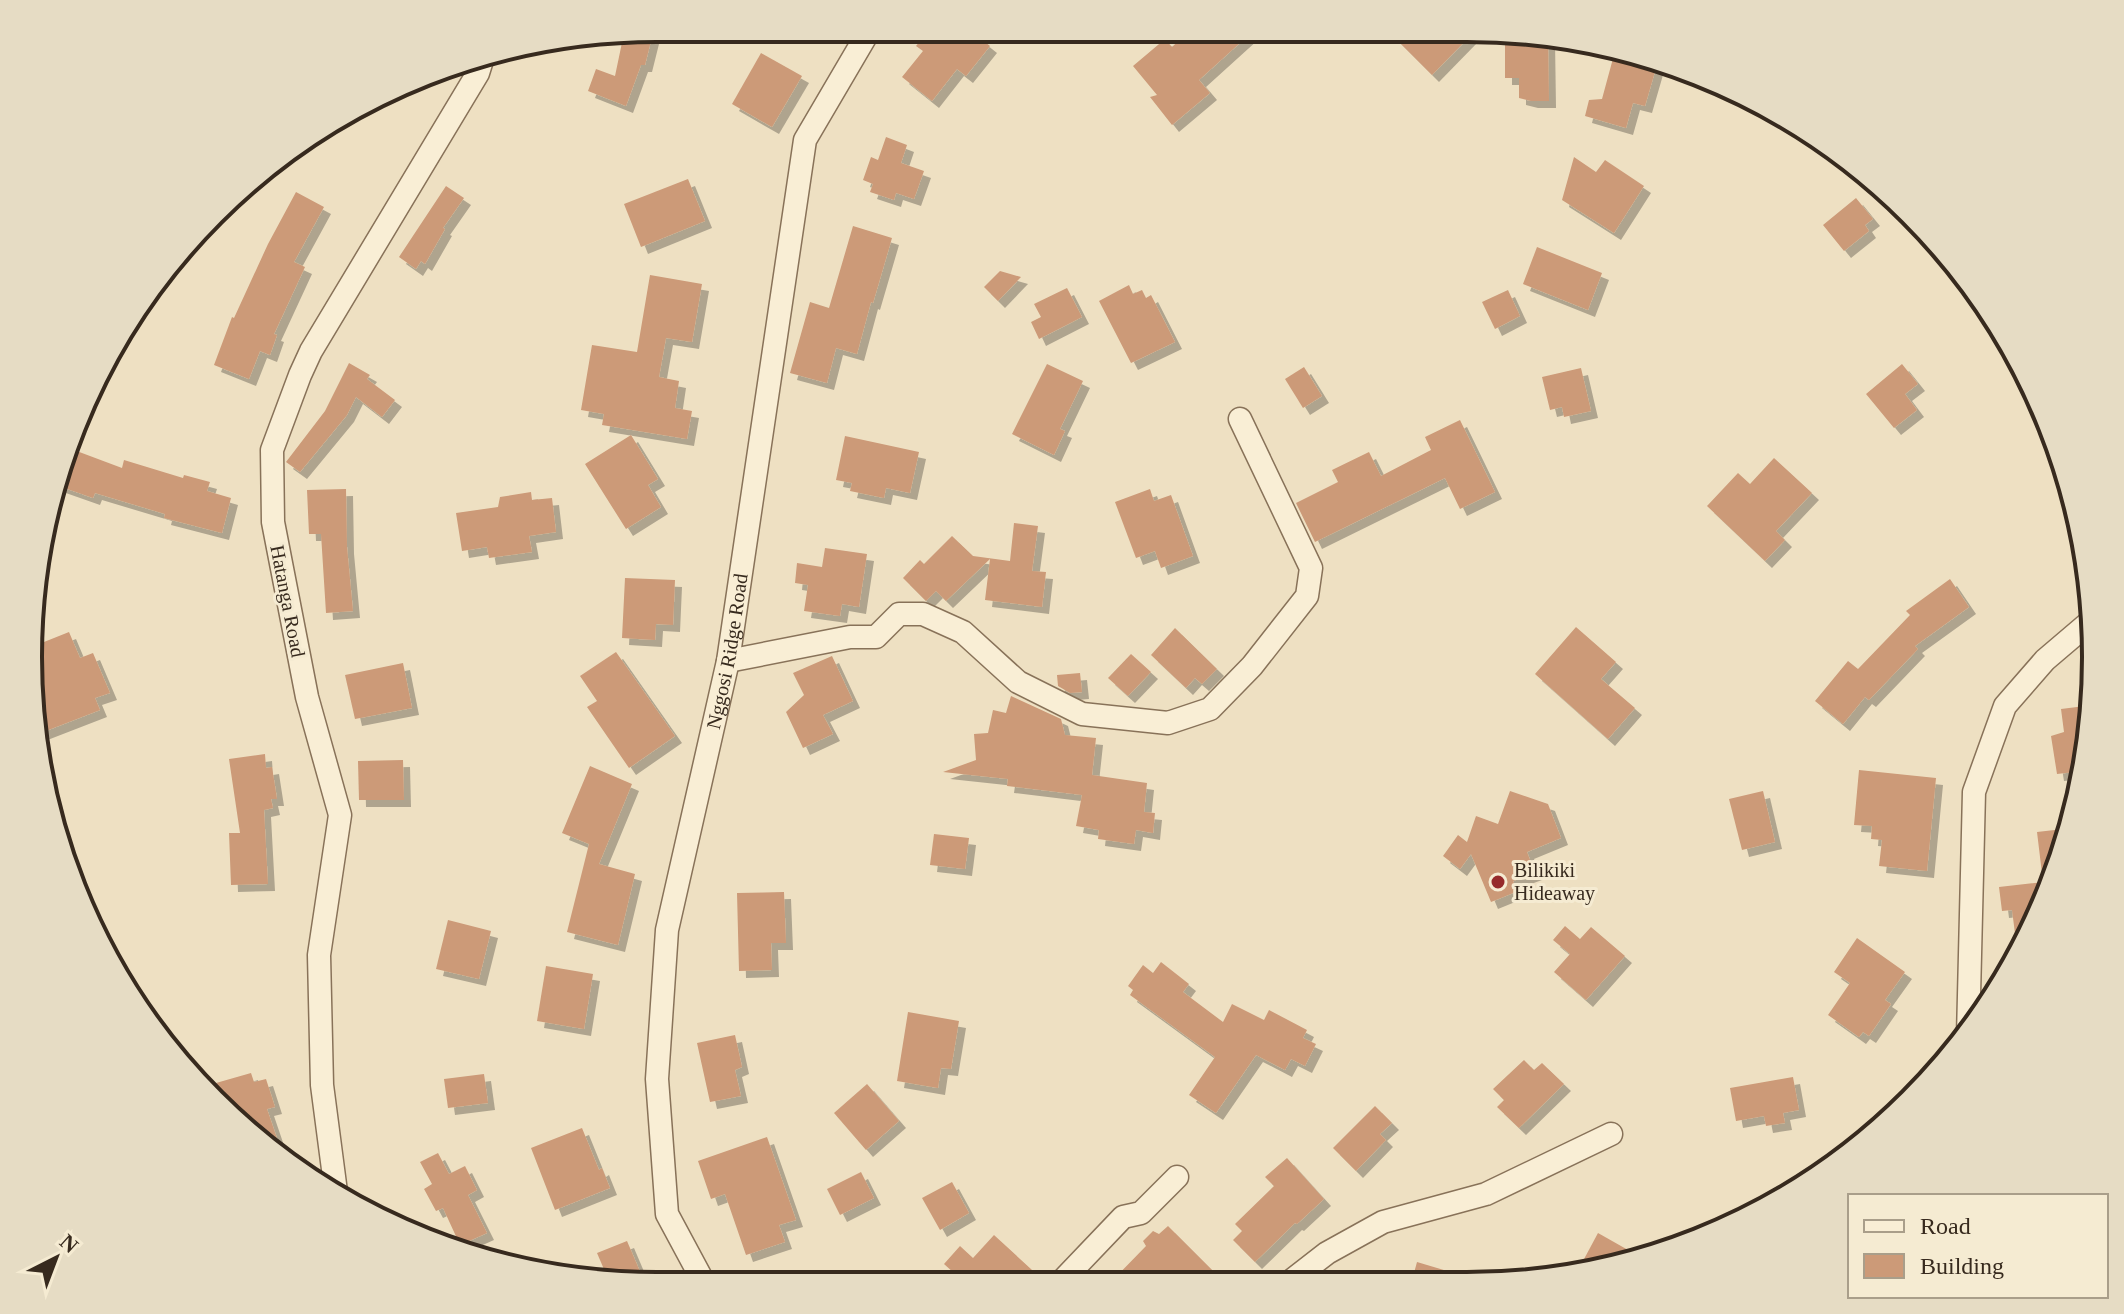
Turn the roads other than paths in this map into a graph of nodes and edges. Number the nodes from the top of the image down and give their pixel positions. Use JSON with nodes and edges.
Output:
{"nodes":[{"id":1,"x":862,"y":42,"type":"edge"},
{"id":2,"x":479,"y":69,"type":"edge"},
{"id":3,"x":1240,"y":419,"type":"dead end"},
{"id":4,"x":2081,"y":629,"type":"edge"},
{"id":5,"x":728,"y":661,"type":"junction"},
{"id":6,"x":1969,"y":1012,"type":"edge"},
{"id":7,"x":1611,"y":1134,"type":"dead end"},
{"id":8,"x":1177,"y":1177,"type":"dead end"},
{"id":9,"x":335,"y":1181,"type":"edge"},
{"id":10,"x":698,"y":1272,"type":"edge"},
{"id":11,"x":1070,"y":1272,"type":"edge"},
{"id":12,"x":1302,"y":1272,"type":"edge"}],
"edges":[{"from":1,"to":5,"type":"street","name":"Nggosi Ridge Road"},
{"from":2,"to":9,"type":"street","name":"Hatanga Road"},
{"from":3,"to":5,"type":"street"},
{"from":4,"to":6,"type":"street"},
{"from":5,"to":10,"type":"street","name":"Nggosi Ridge Road"},
{"from":7,"to":12,"type":"street"},
{"from":8,"to":11,"type":"street"}]}
